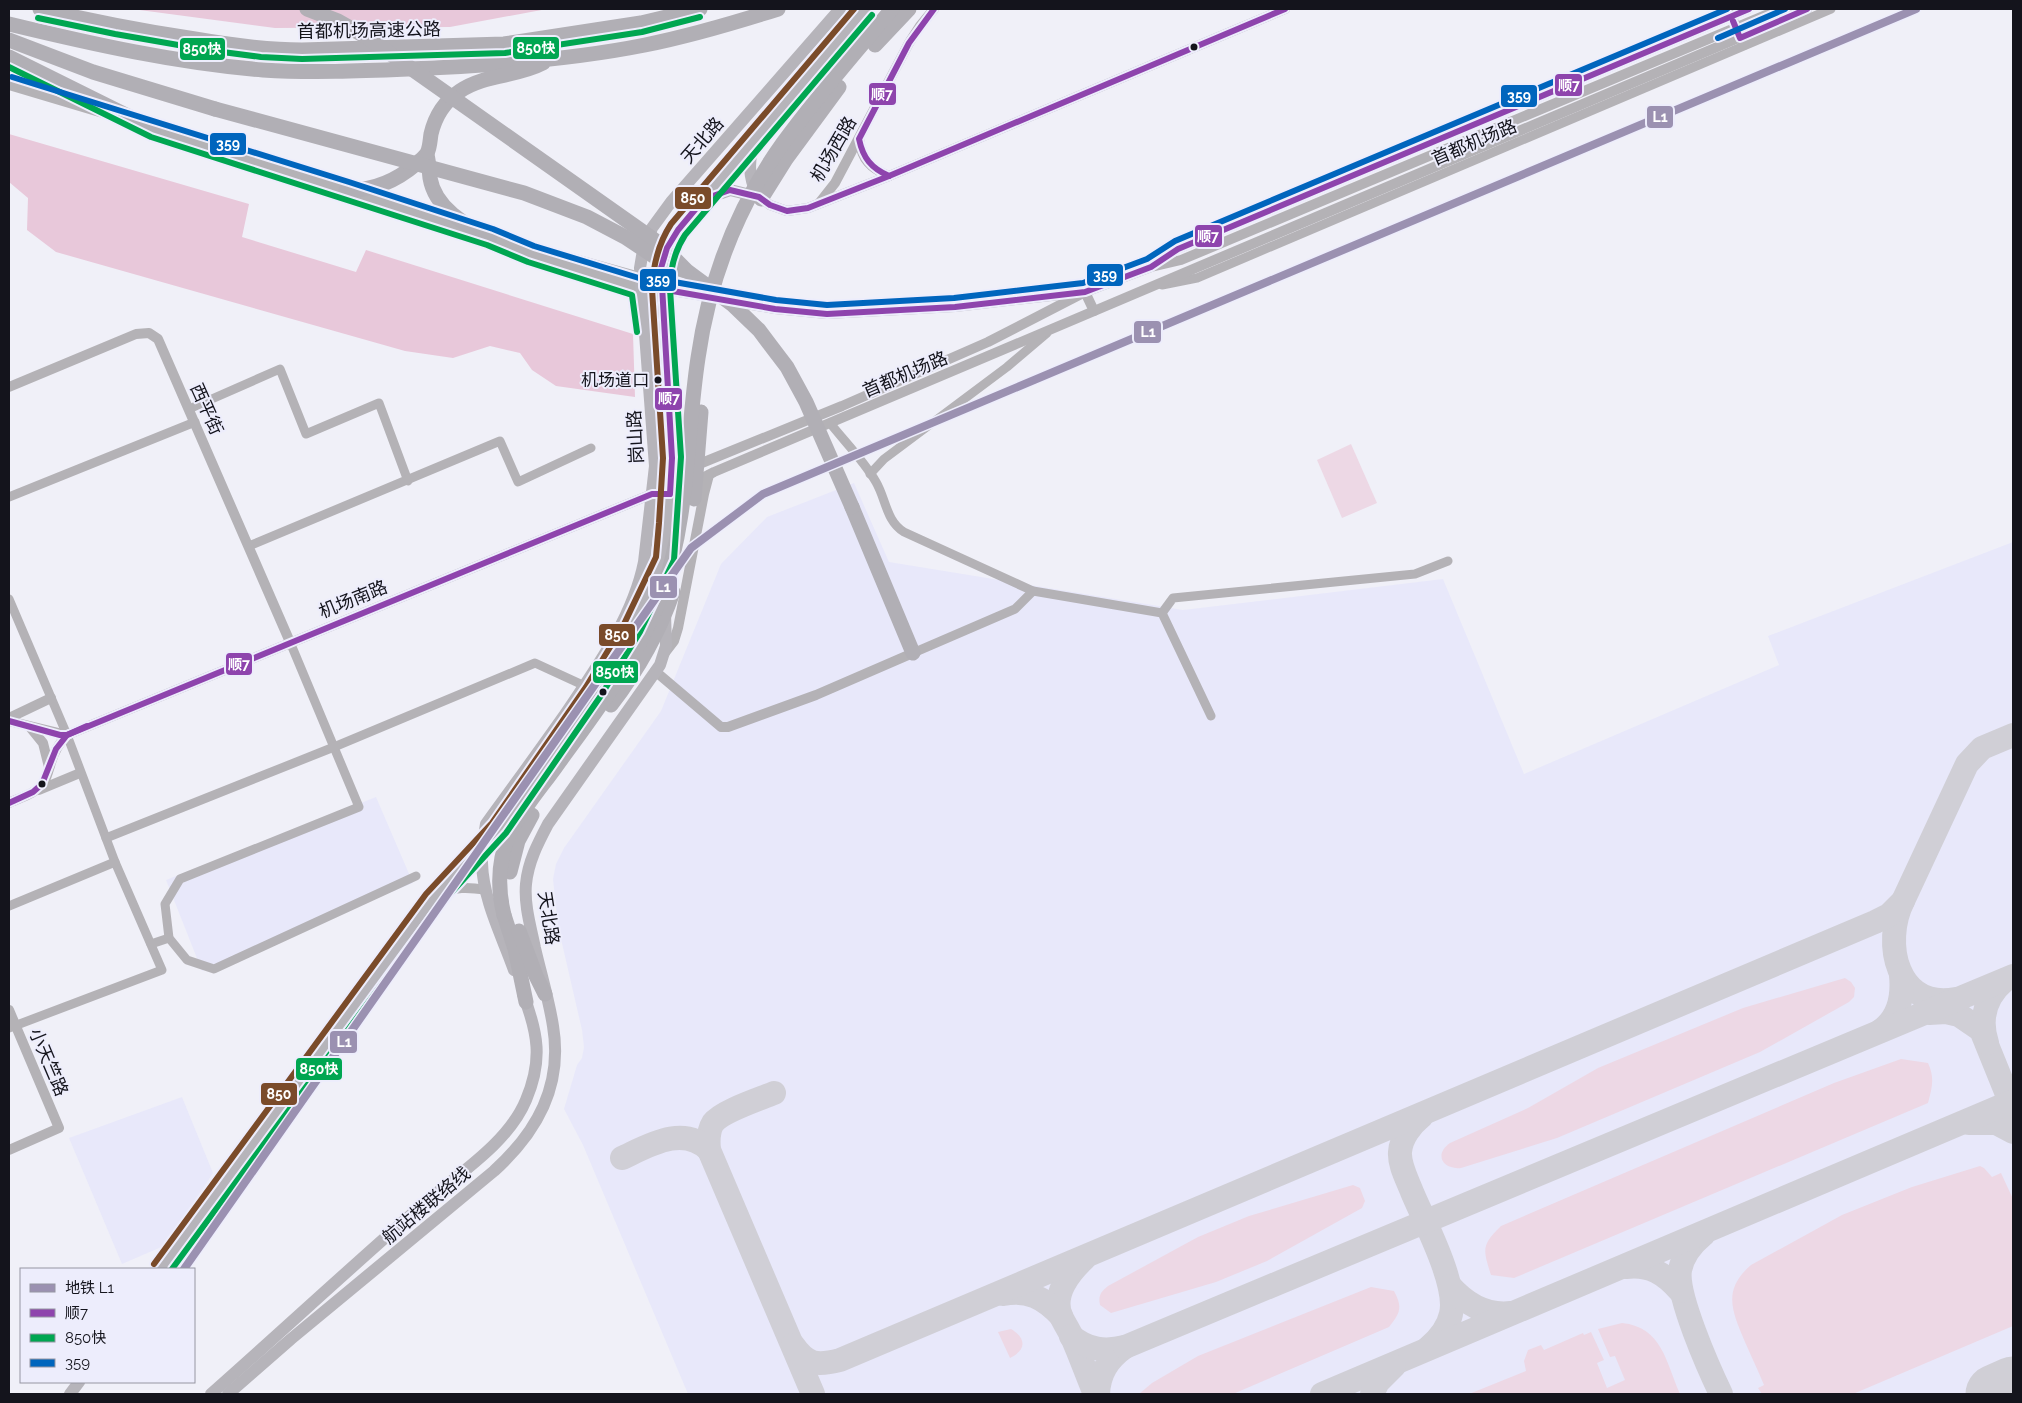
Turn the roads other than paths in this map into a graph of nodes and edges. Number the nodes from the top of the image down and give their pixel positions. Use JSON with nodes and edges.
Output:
{"nodes":[{"id":1,"x":40,"y":9,"type":"edge"},
{"id":2,"x":307,"y":9,"type":"edge"},
{"id":3,"x":698,"y":9,"type":"edge"},
{"id":4,"x":778,"y":9,"type":"edge"},
{"id":5,"x":840,"y":9,"type":"edge"},
{"id":6,"x":865,"y":9,"type":"edge"},
{"id":7,"x":892,"y":9,"type":"edge"},
{"id":8,"x":909,"y":9,"type":"edge"},
{"id":9,"x":934,"y":9,"type":"edge"},
{"id":10,"x":1285,"y":9,"type":"edge"},
{"id":11,"x":1749,"y":9,"type":"edge"},
{"id":12,"x":1780,"y":9,"type":"edge"},
{"id":13,"x":1807,"y":9,"type":"edge"},
{"id":14,"x":1831,"y":9,"type":"edge"},
{"id":15,"x":1729,"y":13,"type":"edge"},
{"id":16,"x":9,"y":24,"type":"edge"},
{"id":17,"x":1740,"y":37,"type":"junction"},
{"id":18,"x":9,"y":40,"type":"edge"},
{"id":19,"x":9,"y":57,"type":"edge"},
{"id":20,"x":558,"y":57,"type":"junction"},
{"id":21,"x":9,"y":85,"type":"edge"},
{"id":22,"x":154,"y":129,"type":"junction"},
{"id":23,"x":760,"y":133,"type":"junction"},
{"id":24,"x":859,"y":139,"type":"junction"},
{"id":25,"x":427,"y":153,"type":"junction"},
{"id":26,"x":889,"y":176,"type":"junction"},
{"id":27,"x":346,"y":190,"type":"junction"},
{"id":28,"x":758,"y":196,"type":"junction"},
{"id":29,"x":704,"y":199,"type":"junction"},
{"id":30,"x":820,"y":203,"type":"junction"},
{"id":31,"x":490,"y":237,"type":"junction"},
{"id":32,"x":1151,"y":266,"type":"junction"},
{"id":33,"x":688,"y":271,"type":"junction"},
{"id":34,"x":640,"y":283,"type":"junction"},
{"id":35,"x":661,"y":289,"type":"junction"},
{"id":36,"x":1085,"y":292,"type":"junction"},
{"id":37,"x":1094,"y":311,"type":"junction"},
{"id":38,"x":1054,"y":327,"type":"junction"},
{"id":39,"x":9,"y":387,"type":"edge"},
{"id":40,"x":189,"y":409,"type":"junction"},
{"id":41,"x":195,"y":422,"type":"junction"},
{"id":42,"x":830,"y":423,"type":"junction"},
{"id":43,"x":591,"y":448,"type":"dead end"},
{"id":44,"x":870,"y":474,"type":"junction"},
{"id":45,"x":709,"y":475,"type":"junction"},
{"id":46,"x":671,"y":480,"type":"junction"},
{"id":47,"x":408,"y":481,"type":"junction"},
{"id":48,"x":652,"y":494,"type":"junction"},
{"id":49,"x":670,"y":494,"type":"junction"},
{"id":50,"x":9,"y":497,"type":"edge"},
{"id":51,"x":249,"y":546,"type":"junction"},
{"id":52,"x":665,"y":559,"type":"junction"},
{"id":53,"x":1448,"y":561,"type":"dead end"},
{"id":54,"x":1033,"y":591,"type":"junction"},
{"id":55,"x":9,"y":599,"type":"edge"},
{"id":56,"x":1162,"y":613,"type":"junction"},
{"id":57,"x":290,"y":642,"type":"junction"},
{"id":58,"x":913,"y":653,"type":"junction"},
{"id":59,"x":664,"y":654,"type":"junction"},
{"id":60,"x":655,"y":672,"type":"junction"},
{"id":61,"x":584,"y":686,"type":"junction"},
{"id":62,"x":51,"y":698,"type":"junction"},
{"id":63,"x":1210,"y":716,"type":"dead end"},
{"id":64,"x":9,"y":719,"type":"edge"},
{"id":65,"x":30,"y":727,"type":"junction"},
{"id":66,"x":67,"y":735,"type":"junction"},
{"id":67,"x":334,"y":747,"type":"junction"},
{"id":68,"x":49,"y":768,"type":"junction"},
{"id":69,"x":80,"y":773,"type":"junction"},
{"id":70,"x":33,"y":792,"type":"junction"},
{"id":71,"x":9,"y":803,"type":"edge"},
{"id":72,"x":106,"y":838,"type":"junction"},
{"id":73,"x":482,"y":845,"type":"junction"},
{"id":74,"x":115,"y":862,"type":"junction"},
{"id":75,"x":416,"y":876,"type":"dead end"},
{"id":76,"x":486,"y":890,"type":"junction"},
{"id":77,"x":433,"y":899,"type":"junction"},
{"id":78,"x":9,"y":906,"type":"edge"},
{"id":79,"x":508,"y":913,"type":"junction"},
{"id":80,"x":169,"y":938,"type":"junction"},
{"id":81,"x":151,"y":944,"type":"junction"},
{"id":82,"x":545,"y":994,"type":"junction"},
{"id":83,"x":526,"y":1002,"type":"junction"},
{"id":84,"x":9,"y":1010,"type":"edge"},
{"id":85,"x":12,"y":1027,"type":"edge"},
{"id":86,"x":9,"y":1150,"type":"edge"},
{"id":87,"x":163,"y":1268,"type":"edge"},
{"id":88,"x":78,"y":1383,"type":"edge"},
{"id":89,"x":70,"y":1394,"type":"edge"},
{"id":90,"x":211,"y":1394,"type":"edge"},
{"id":91,"x":228,"y":1394,"type":"edge"}],
"edges":[{"from":1,"to":3,"type":"highway","name":"首都机场高速公路"},
{"from":2,"to":33,"type":"highway","bridge":true},
{"from":4,"to":20,"type":"highway"},
{"from":5,"to":34,"type":"main road","name":"天北路"},
{"from":6,"to":23,"type":"main road"},
{"from":7,"to":79,"type":"highway","bridge":true},
{"from":8,"to":79,"type":"highway","bridge":true},
{"from":9,"to":24,"type":"street","name":"机场西路"},
{"from":10,"to":26,"type":"street"},
{"from":11,"to":15,"type":"street","name":"首都机场路"},
{"from":12,"to":17,"type":"street","name":"首都机场路"},
{"from":13,"to":17,"type":"street","name":"首都机场路"},
{"from":14,"to":17,"type":"street","name":"首都机场路"},
{"from":15,"to":17,"type":"street"},
{"from":15,"to":32,"type":"street","name":"首都机场路"},
{"from":16,"to":20,"type":"highway"},
{"from":17,"to":32,"type":"street","name":"首都机场路"},
{"from":17,"to":37,"type":"street","name":"首都机场路"},
{"from":18,"to":33,"type":"highway","bridge":true},
{"from":19,"to":22,"type":"highway"},
{"from":20,"to":25,"type":"highway"},
{"from":21,"to":22,"type":"street","name":"首都机场路"},
{"from":22,"to":27,"type":"street","name":"首都机场路"},
{"from":23,"to":28,"type":"main road"},
{"from":23,"to":29,"type":"main road"},
{"from":24,"to":26,"type":"street"},
{"from":24,"to":30,"type":"street","name":"机场西路"},
{"from":25,"to":27,"type":"highway"},
{"from":25,"to":31,"type":"highway"},
{"from":26,"to":30,"type":"street"},
{"from":27,"to":31,"type":"street","name":"首都机场路"},
{"from":28,"to":29,"type":"main road"},
{"from":28,"to":30,"type":"street"},
{"from":29,"to":35,"type":"main road"},
{"from":31,"to":34,"type":"street","name":"首都机场路"},
{"from":32,"to":36,"type":"street","name":"首都机场路"},
{"from":33,"to":58,"type":"highway","bridge":true},
{"from":34,"to":35,"type":"street","name":"首都机场路"},
{"from":34,"to":48,"type":"main road","name":"岗山路"},
{"from":35,"to":36,"type":"street","name":"首都机场路"},
{"from":35,"to":46,"type":"main road","name":"岗山路"},
{"from":36,"to":37,"type":"street"},
{"from":36,"to":46,"type":"street","name":"首都机场路"},
{"from":37,"to":38,"type":"street","name":"首都机场路"},
{"from":38,"to":42,"type":"street","name":"首都机场路"},
{"from":38,"to":44,"type":"street"},
{"from":39,"to":40,"type":"street","name":"西平街"},
{"from":40,"to":41,"type":"street","name":"西平街"},
{"from":40,"to":47,"type":"street"},
{"from":41,"to":50,"type":"street"},
{"from":41,"to":51,"type":"street","name":"西平街"},
{"from":42,"to":44,"type":"street"},
{"from":42,"to":45,"type":"street","name":"首都机场路"},
{"from":43,"to":47,"type":"street"},
{"from":44,"to":54,"type":"street"},
{"from":45,"to":49,"type":"street","name":"首都机场路"},
{"from":45,"to":59,"type":"street"},
{"from":46,"to":48,"type":"street","name":"首都机场路"},
{"from":46,"to":49,"type":"main road","name":"岗山路"},
{"from":47,"to":51,"type":"street"},
{"from":48,"to":49,"type":"street"},
{"from":48,"to":57,"type":"street","name":"机场南路"},
{"from":48,"to":61,"type":"main road"},
{"from":49,"to":52,"type":"main road","name":"天北路"},
{"from":51,"to":57,"type":"street","name":"西平街"},
{"from":52,"to":59,"type":"main road","name":"天北路"},
{"from":52,"to":73,"type":"main road","name":"天北路"},
{"from":53,"to":56,"type":"street"},
{"from":54,"to":56,"type":"street"},
{"from":54,"to":58,"type":"street"},
{"from":55,"to":62,"type":"street"},
{"from":56,"to":63,"type":"street"},
{"from":57,"to":66,"type":"street","name":"机场南路"},
{"from":57,"to":67,"type":"street"},
{"from":58,"to":60,"type":"street"},
{"from":59,"to":60,"type":"main road","name":"天北路"},
{"from":60,"to":82,"type":"main road","name":"天北路"},
{"from":61,"to":67,"type":"street"},
{"from":61,"to":73,"type":"main road"},
{"from":62,"to":64,"type":"street"},
{"from":62,"to":66,"type":"street"},
{"from":64,"to":65,"type":"street"},
{"from":65,"to":66,"type":"street"},
{"from":65,"to":68,"type":"street"},
{"from":66,"to":68,"type":"street"},
{"from":66,"to":69,"type":"street"},
{"from":67,"to":72,"type":"street"},
{"from":67,"to":80,"type":"street"},
{"from":68,"to":70,"type":"street"},
{"from":69,"to":70,"type":"street"},
{"from":69,"to":72,"type":"street"},
{"from":70,"to":71,"type":"street"},
{"from":72,"to":74,"type":"street"},
{"from":73,"to":76,"type":"main road"},
{"from":73,"to":77,"type":"main road"},
{"from":74,"to":78,"type":"street"},
{"from":74,"to":81,"type":"street"},
{"from":75,"to":80,"type":"street"},
{"from":76,"to":77,"type":"street"},
{"from":76,"to":83,"type":"main road","name":"航站楼联络线"},
{"from":77,"to":87,"type":"main road"},
{"from":79,"to":82,"type":"highway"},
{"from":79,"to":83,"type":"highway"},
{"from":80,"to":81,"type":"street"},
{"from":81,"to":85,"type":"street"},
{"from":82,"to":91,"type":"main road","name":"航站楼联络线"},
{"from":83,"to":90,"type":"main road","name":"航站楼联络线"},
{"from":84,"to":85,"type":"street","name":"小天竺路"},
{"from":85,"to":86,"type":"street","name":"小天竺路"},
{"from":88,"to":89,"type":"main road"}]}
